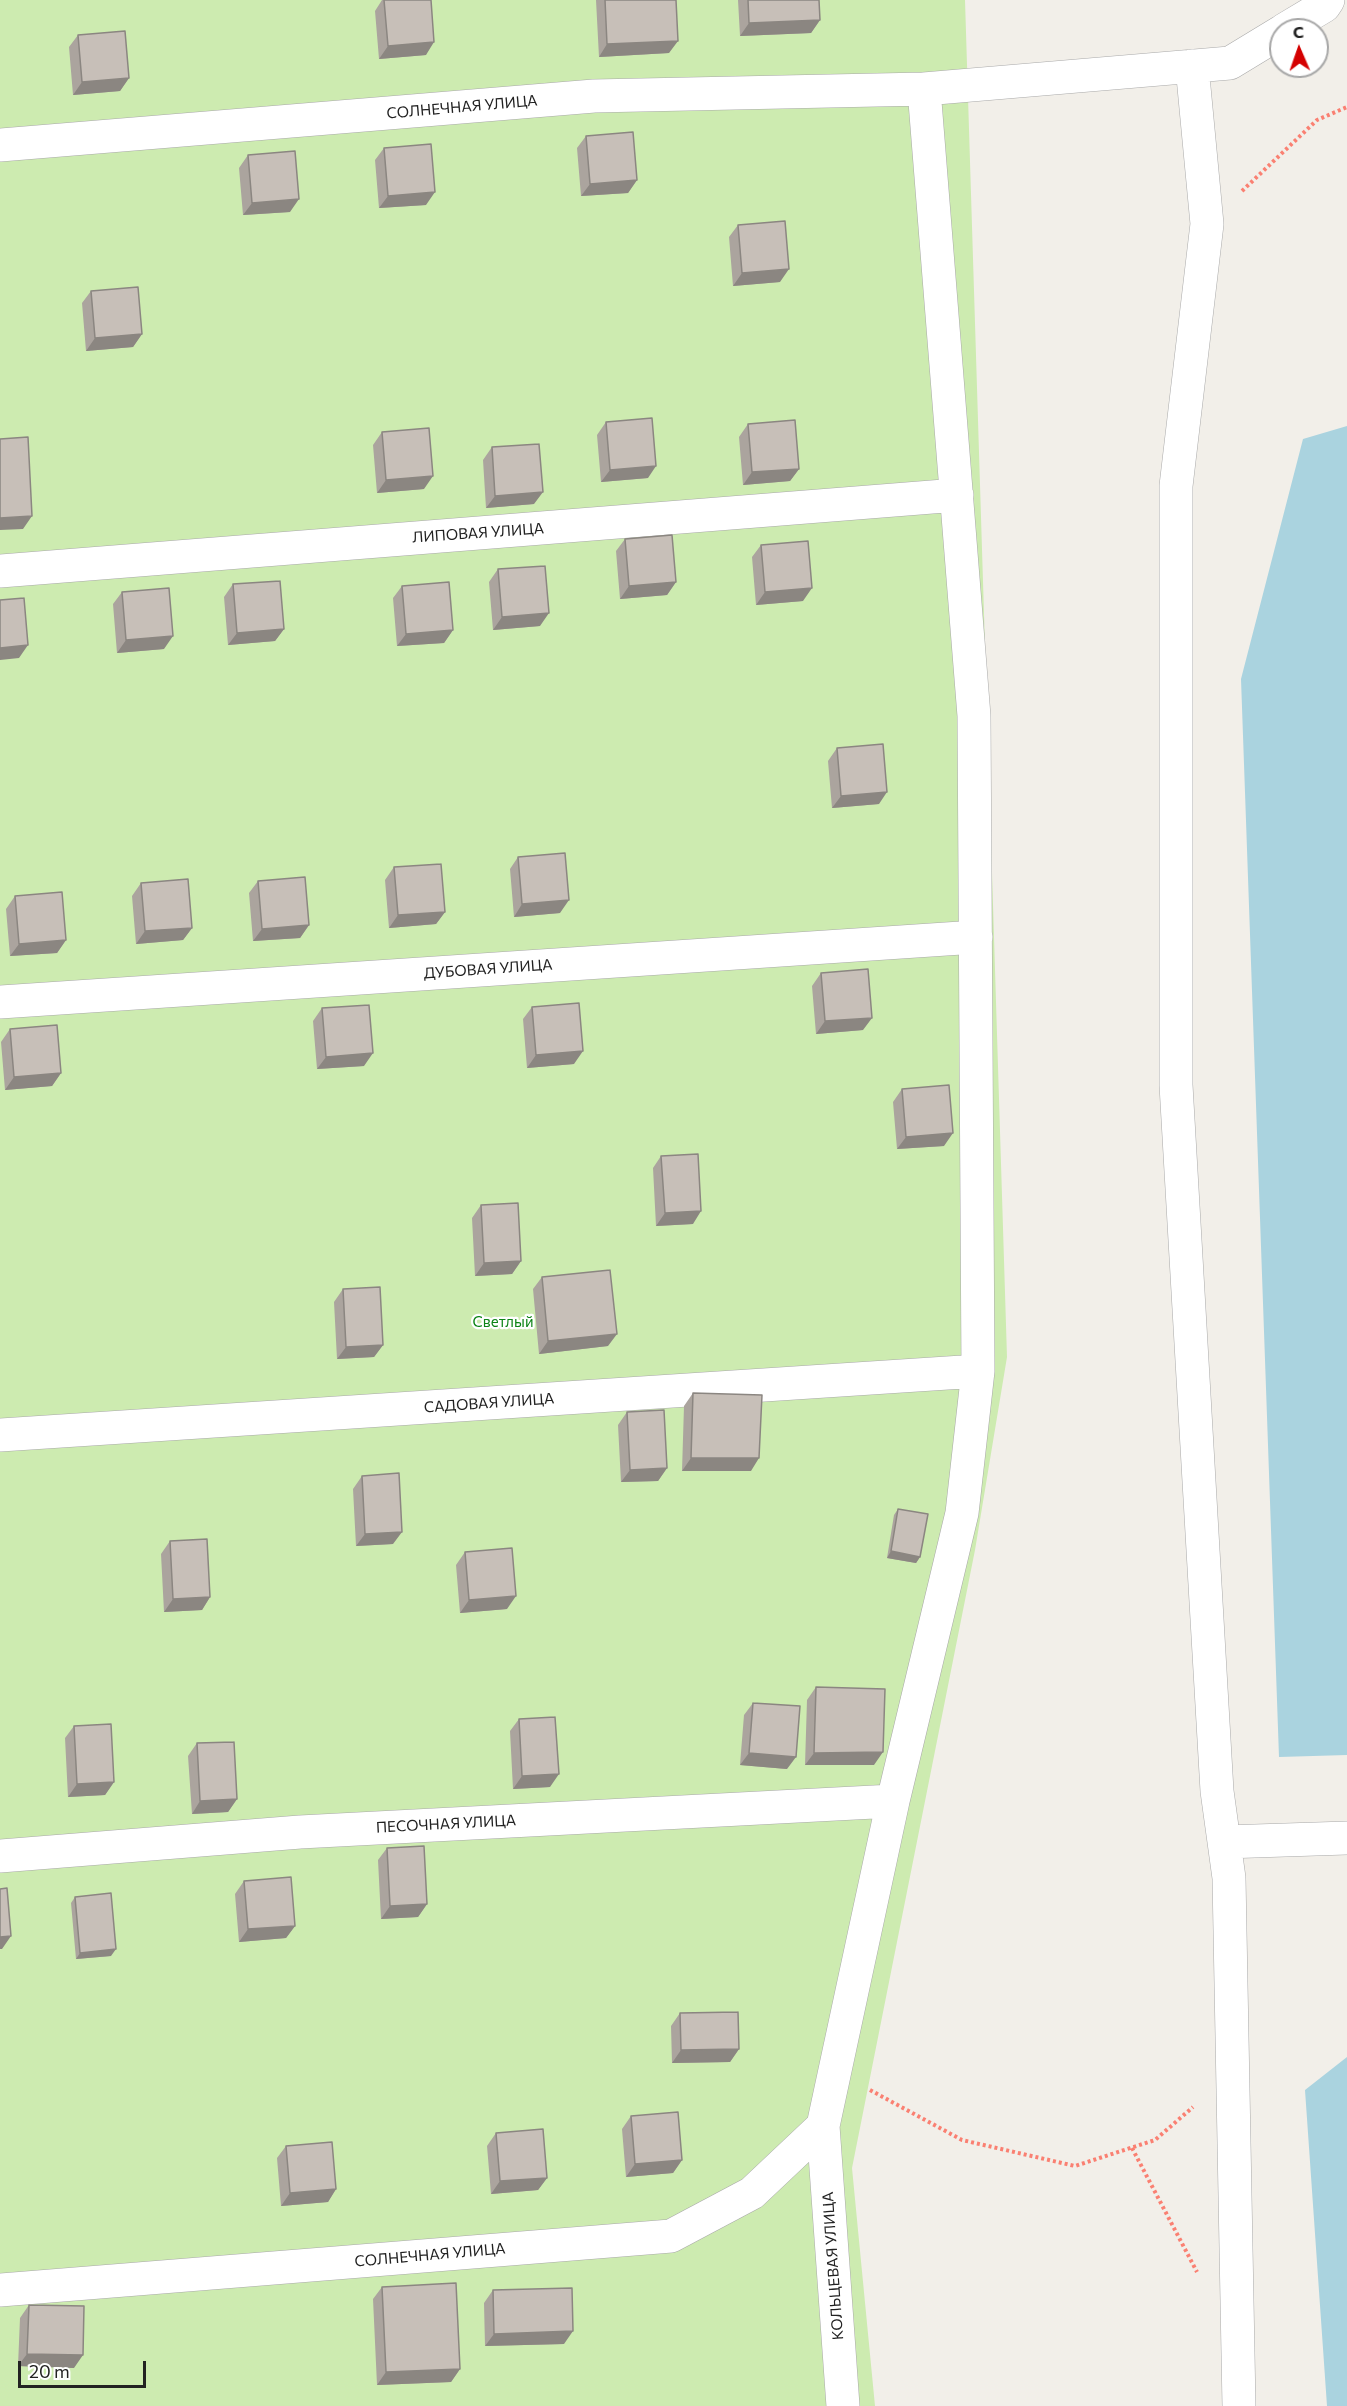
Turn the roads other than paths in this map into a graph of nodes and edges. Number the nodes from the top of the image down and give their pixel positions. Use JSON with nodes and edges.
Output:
{"nodes":[{"id":1,"x":1328,"y":0,"type":"edge"},
{"id":2,"x":1304,"y":18,"type":"edge"},
{"id":3,"x":1269,"y":39,"type":"edge"},
{"id":4,"x":1192,"y":66,"type":"junction"},
{"id":5,"x":924,"y":88,"type":"junction"},
{"id":6,"x":0,"y":146,"type":"edge"},
{"id":7,"x":957,"y":495,"type":"junction"},
{"id":8,"x":0,"y":571,"type":"edge"},
{"id":9,"x":976,"y":937,"type":"junction"},
{"id":10,"x":0,"y":1002,"type":"edge"},
{"id":11,"x":978,"y":1371,"type":"junction"},
{"id":12,"x":0,"y":1435,"type":"edge"},
{"id":13,"x":893,"y":1801,"type":"junction"},
{"id":14,"x":1347,"y":1838,"type":"edge"},
{"id":15,"x":1224,"y":1842,"type":"junction"},
{"id":16,"x":0,"y":1856,"type":"edge"},
{"id":17,"x":823,"y":2126,"type":"junction"},
{"id":18,"x":0,"y":2290,"type":"edge"},
{"id":19,"x":843,"y":2406,"type":"edge"},
{"id":20,"x":1239,"y":2406,"type":"edge"}],
"edges":[{"from":1,"to":2,"type":"street","name":"СОЛНЕЧНАЯ УЛИЦА"},
{"from":3,"to":4,"type":"street","name":"СОЛНЕЧНАЯ УЛИЦА"},
{"from":4,"to":5,"type":"street","name":"СОЛНЕЧНАЯ УЛИЦА"},
{"from":4,"to":15,"type":"street"},
{"from":5,"to":6,"type":"street","name":"СОЛНЕЧНАЯ УЛИЦА"},
{"from":5,"to":7,"type":"street","name":"КОЛЬЦЕВАЯ УЛИЦА"},
{"from":7,"to":8,"type":"street","name":"ЛИПОВАЯ УЛИЦА"},
{"from":7,"to":9,"type":"street","name":"КОЛЬЦЕВАЯ УЛИЦА"},
{"from":9,"to":10,"type":"street","name":"ДУБОВАЯ УЛИЦА"},
{"from":9,"to":11,"type":"street","name":"КОЛЬЦЕВАЯ УЛИЦА"},
{"from":11,"to":12,"type":"street","name":"САДОВАЯ УЛИЦА"},
{"from":11,"to":13,"type":"street","name":"КОЛЬЦЕВАЯ УЛИЦА"},
{"from":13,"to":16,"type":"street","name":"ПЕСОЧНАЯ УЛИЦА"},
{"from":13,"to":17,"type":"street","name":"КОЛЬЦЕВАЯ УЛИЦА"},
{"from":14,"to":15,"type":"street"},
{"from":15,"to":20,"type":"street"},
{"from":17,"to":18,"type":"street","name":"СОЛНЕЧНАЯ УЛИЦА"},
{"from":17,"to":19,"type":"street","name":"КОЛЬЦЕВАЯ УЛИЦА"}]}
